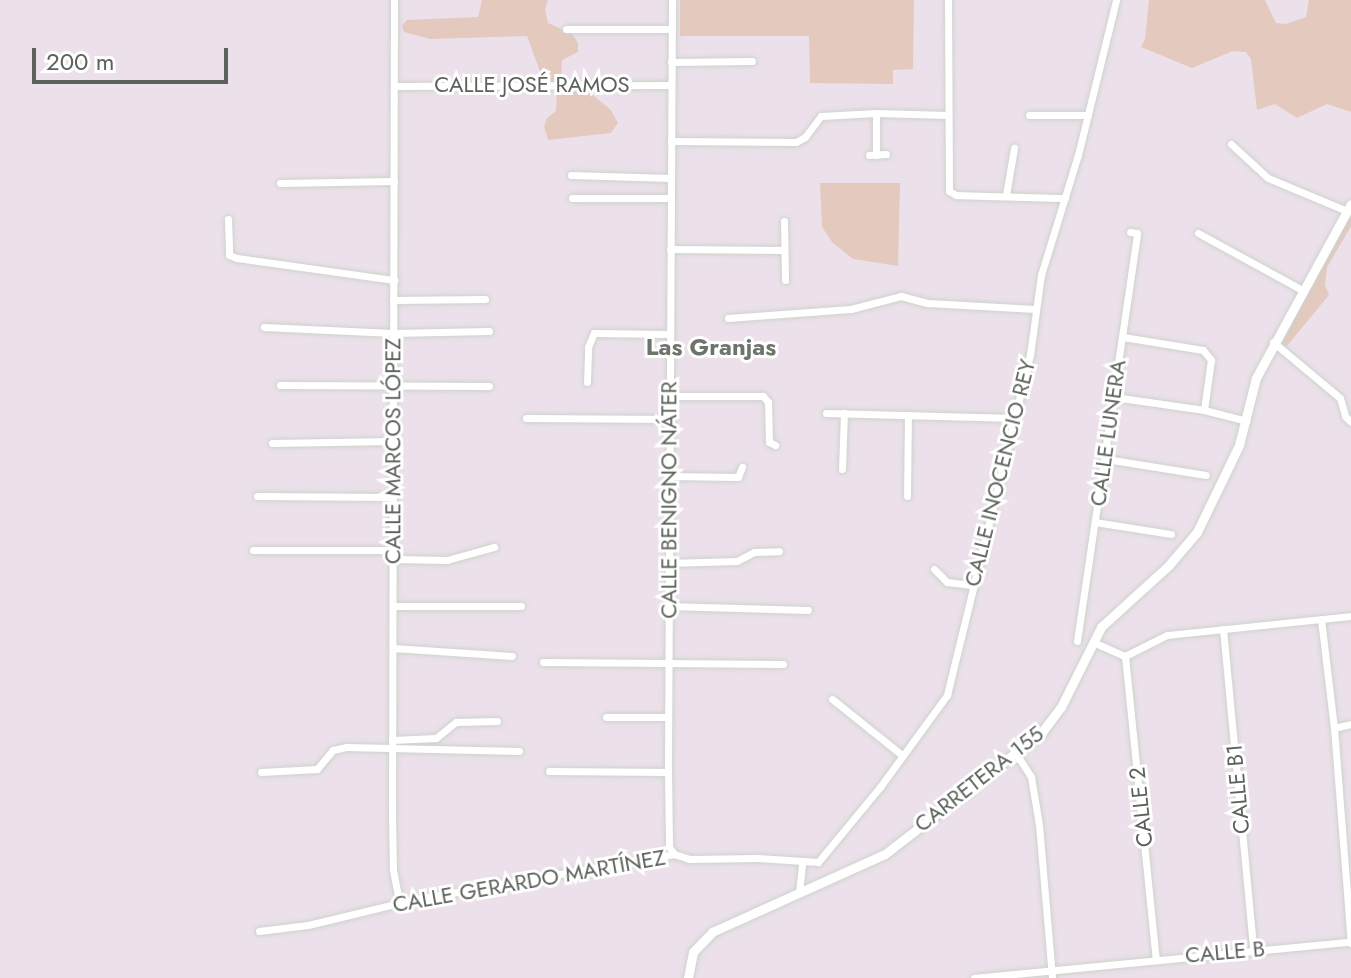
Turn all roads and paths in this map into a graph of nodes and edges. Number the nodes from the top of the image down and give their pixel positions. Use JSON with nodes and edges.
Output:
{"nodes":[{"id":1,"x":394,"y":0,"type":"edge"},
{"id":2,"x":672,"y":0,"type":"edge"},
{"id":3,"x":948,"y":0,"type":"edge"},
{"id":4,"x":1116,"y":0,"type":"edge"},
{"id":5,"x":566,"y":29,"type":"dead end"},
{"id":6,"x":672,"y":29,"type":"junction"},
{"id":7,"x":752,"y":61,"type":"dead end"},
{"id":8,"x":671,"y":62,"type":"junction"},
{"id":9,"x":671,"y":85,"type":"junction"},
{"id":10,"x":394,"y":86,"type":"junction"},
{"id":11,"x":876,"y":113,"type":"junction"},
{"id":12,"x":948,"y":115,"type":"junction"},
{"id":13,"x":1029,"y":115,"type":"dead end"},
{"id":14,"x":1088,"y":115,"type":"junction"},
{"id":15,"x":671,"y":141,"type":"junction"},
{"id":16,"x":1231,"y":144,"type":"dead end"},
{"id":17,"x":1014,"y":148,"type":"dead end"},
{"id":18,"x":886,"y":154,"type":"dead end"},
{"id":19,"x":571,"y":175,"type":"dead end"},
{"id":20,"x":671,"y":178,"type":"junction"},
{"id":21,"x":394,"y":181,"type":"junction"},
{"id":22,"x":280,"y":183,"type":"dead end"},
{"id":23,"x":1006,"y":195,"type":"junction"},
{"id":24,"x":572,"y":198,"type":"dead end"},
{"id":25,"x":671,"y":198,"type":"junction"},
{"id":26,"x":1065,"y":198,"type":"junction"},
{"id":27,"x":1348,"y":207,"type":"edge"},
{"id":28,"x":228,"y":219,"type":"dead end"},
{"id":29,"x":784,"y":221,"type":"dead end"},
{"id":30,"x":1130,"y":232,"type":"dead end"},
{"id":31,"x":1198,"y":233,"type":"dead end"},
{"id":32,"x":670,"y":249,"type":"junction"},
{"id":33,"x":784,"y":250,"type":"junction"},
{"id":34,"x":394,"y":280,"type":"junction"},
{"id":35,"x":785,"y":280,"type":"dead end"},
{"id":36,"x":1302,"y":290,"type":"junction"},
{"id":37,"x":485,"y":299,"type":"dead end"},
{"id":38,"x":393,"y":300,"type":"junction"},
{"id":39,"x":1035,"y":309,"type":"junction"},
{"id":40,"x":728,"y":318,"type":"dead end"},
{"id":41,"x":264,"y":327,"type":"dead end"},
{"id":42,"x":489,"y":331,"type":"dead end"},
{"id":43,"x":393,"y":333,"type":"junction"},
{"id":44,"x":670,"y":334,"type":"junction"},
{"id":45,"x":1123,"y":337,"type":"junction"},
{"id":46,"x":1273,"y":342,"type":"junction"},
{"id":47,"x":587,"y":382,"type":"dead end"},
{"id":48,"x":280,"y":385,"type":"dead end"},
{"id":49,"x":393,"y":386,"type":"junction"},
{"id":50,"x":489,"y":386,"type":"dead end"},
{"id":51,"x":670,"y":396,"type":"junction"},
{"id":52,"x":1114,"y":397,"type":"junction"},
{"id":53,"x":1204,"y":410,"type":"junction"},
{"id":54,"x":826,"y":413,"type":"dead end"},
{"id":55,"x":844,"y":413,"type":"junction"},
{"id":56,"x":908,"y":415,"type":"junction"},
{"id":57,"x":526,"y":418,"type":"dead end"},
{"id":58,"x":1016,"y":418,"type":"junction"},
{"id":59,"x":670,"y":419,"type":"junction"},
{"id":60,"x":1247,"y":421,"type":"junction"},
{"id":61,"x":1351,"y":422,"type":"edge"},
{"id":62,"x":393,"y":441,"type":"junction"},
{"id":63,"x":272,"y":443,"type":"dead end"},
{"id":64,"x":775,"y":445,"type":"dead end"},
{"id":65,"x":1106,"y":459,"type":"junction"},
{"id":66,"x":742,"y":467,"type":"dead end"},
{"id":67,"x":842,"y":469,"type":"dead end"},
{"id":68,"x":1206,"y":475,"type":"dead end"},
{"id":69,"x":669,"y":476,"type":"junction"},
{"id":70,"x":257,"y":496,"type":"dead end"},
{"id":71,"x":907,"y":496,"type":"dead end"},
{"id":72,"x":393,"y":497,"type":"junction"},
{"id":73,"x":1095,"y":522,"type":"junction"},
{"id":74,"x":1171,"y":534,"type":"dead end"},
{"id":75,"x":494,"y":547,"type":"dead end"},
{"id":76,"x":253,"y":550,"type":"dead end"},
{"id":77,"x":779,"y":551,"type":"dead end"},
{"id":78,"x":393,"y":555,"type":"junction"},
{"id":79,"x":668,"y":563,"type":"junction"},
{"id":80,"x":934,"y":569,"type":"dead end"},
{"id":81,"x":973,"y":585,"type":"junction"},
{"id":82,"x":393,"y":606,"type":"junction"},
{"id":83,"x":521,"y":606,"type":"dead end"},
{"id":84,"x":668,"y":606,"type":"junction"},
{"id":85,"x":808,"y":610,"type":"dead end"},
{"id":86,"x":1351,"y":616,"type":"edge"},
{"id":87,"x":1321,"y":619,"type":"junction"},
{"id":88,"x":1223,"y":629,"type":"junction"},
{"id":89,"x":1077,"y":641,"type":"dead end"},
{"id":90,"x":1093,"y":642,"type":"junction"},
{"id":91,"x":393,"y":648,"type":"junction"},
{"id":92,"x":512,"y":656,"type":"dead end"},
{"id":93,"x":1125,"y":656,"type":"junction"},
{"id":94,"x":543,"y":662,"type":"dead end"},
{"id":95,"x":668,"y":663,"type":"junction"},
{"id":96,"x":783,"y":664,"type":"dead end"},
{"id":97,"x":832,"y":699,"type":"dead end"},
{"id":98,"x":606,"y":717,"type":"dead end"},
{"id":99,"x":668,"y":717,"type":"junction"},
{"id":100,"x":497,"y":721,"type":"dead end"},
{"id":101,"x":1351,"y":724,"type":"edge"},
{"id":102,"x":1334,"y":728,"type":"junction"},
{"id":103,"x":392,"y":740,"type":"junction"},
{"id":104,"x":392,"y":750,"type":"junction"},
{"id":105,"x":519,"y":751,"type":"dead end"},
{"id":106,"x":1015,"y":752,"type":"junction"},
{"id":107,"x":902,"y":755,"type":"junction"},
{"id":108,"x":549,"y":771,"type":"dead end"},
{"id":109,"x":261,"y":772,"type":"dead end"},
{"id":110,"x":668,"y":772,"type":"junction"},
{"id":111,"x":1351,"y":833,"type":"edge"},
{"id":112,"x":1340,"y":834,"type":"junction"},
{"id":113,"x":674,"y":854,"type":"junction"},
{"id":114,"x":802,"y":863,"type":"junction"},
{"id":115,"x":799,"y":893,"type":"junction"},
{"id":116,"x":399,"y":902,"type":"junction"},
{"id":117,"x":259,"y":931,"type":"dead end"},
{"id":118,"x":1351,"y":942,"type":"edge"},
{"id":119,"x":1253,"y":949,"type":"junction"},
{"id":120,"x":1156,"y":959,"type":"junction"},
{"id":121,"x":1052,"y":974,"type":"edge"},
{"id":122,"x":688,"y":978,"type":"edge"},
{"id":123,"x":974,"y":978,"type":"edge"}],
"edges":[{"from":1,"to":10,"type":"street","name":"CALLE MARCOS LÓPEZ"},
{"from":2,"to":6,"type":"street","name":"CALLE BENIGNO NÁTER"},
{"from":3,"to":12,"type":"street"},
{"from":4,"to":14,"type":"street","name":"CALLE INOCENCIO REY"},
{"from":5,"to":6,"type":"street"},
{"from":6,"to":8,"type":"street","name":"CALLE BENIGNO NÁTER"},
{"from":7,"to":8,"type":"street"},
{"from":8,"to":9,"type":"street","name":"CALLE BENIGNO NÁTER"},
{"from":9,"to":10,"type":"street","name":"CALLE JOSÉ RAMOS"},
{"from":9,"to":15,"type":"street","name":"CALLE BENIGNO NÁTER"},
{"from":10,"to":21,"type":"street","name":"CALLE MARCOS LÓPEZ"},
{"from":11,"to":12,"type":"street"},
{"from":11,"to":15,"type":"street"},
{"from":11,"to":18,"type":"street"},
{"from":12,"to":23,"type":"street"},
{"from":13,"to":14,"type":"street"},
{"from":14,"to":26,"type":"street","name":"CALLE INOCENCIO REY"},
{"from":15,"to":20,"type":"street","name":"CALLE BENIGNO NÁTER"},
{"from":16,"to":27,"type":"street"},
{"from":17,"to":23,"type":"street"},
{"from":19,"to":20,"type":"street"},
{"from":20,"to":25,"type":"street","name":"CALLE BENIGNO NÁTER"},
{"from":21,"to":22,"type":"street"},
{"from":21,"to":34,"type":"street","name":"CALLE MARCOS LÓPEZ"},
{"from":23,"to":26,"type":"street"},
{"from":24,"to":25,"type":"street"},
{"from":25,"to":32,"type":"street","name":"CALLE BENIGNO NÁTER"},
{"from":26,"to":39,"type":"street","name":"CALLE INOCENCIO REY"},
{"from":27,"to":36,"type":"street","name":"CARRETERA 155"},
{"from":28,"to":34,"type":"street"},
{"from":29,"to":33,"type":"street"},
{"from":30,"to":45,"type":"street","name":"CALLE LUNERA"},
{"from":31,"to":36,"type":"street"},
{"from":32,"to":33,"type":"street"},
{"from":32,"to":44,"type":"street","name":"CALLE BENIGNO NÁTER"},
{"from":33,"to":35,"type":"street"},
{"from":34,"to":38,"type":"street","name":"CALLE MARCOS LÓPEZ"},
{"from":36,"to":46,"type":"street","name":"CARRETERA 155"},
{"from":37,"to":38,"type":"street"},
{"from":38,"to":43,"type":"street","name":"CALLE MARCOS LÓPEZ"},
{"from":39,"to":40,"type":"street"},
{"from":39,"to":58,"type":"street","name":"CALLE INOCENCIO REY"},
{"from":41,"to":43,"type":"street"},
{"from":42,"to":43,"type":"street"},
{"from":43,"to":49,"type":"street","name":"CALLE MARCOS LÓPEZ"},
{"from":44,"to":47,"type":"street"},
{"from":44,"to":51,"type":"street","name":"CALLE BENIGNO NÁTER"},
{"from":45,"to":52,"type":"street","name":"CALLE LUNERA"},
{"from":45,"to":53,"type":"street"},
{"from":46,"to":60,"type":"street","name":"CARRETERA 155"},
{"from":46,"to":61,"type":"street"},
{"from":48,"to":49,"type":"street"},
{"from":49,"to":50,"type":"street"},
{"from":49,"to":62,"type":"street","name":"CALLE MARCOS LÓPEZ"},
{"from":51,"to":59,"type":"street","name":"CALLE BENIGNO NÁTER"},
{"from":51,"to":64,"type":"street"},
{"from":52,"to":53,"type":"street"},
{"from":52,"to":65,"type":"street","name":"CALLE LUNERA"},
{"from":53,"to":60,"type":"street"},
{"from":54,"to":55,"type":"street"},
{"from":55,"to":56,"type":"street"},
{"from":55,"to":67,"type":"street"},
{"from":56,"to":58,"type":"street"},
{"from":56,"to":71,"type":"street"},
{"from":57,"to":59,"type":"street"},
{"from":58,"to":81,"type":"street","name":"CALLE INOCENCIO REY"},
{"from":59,"to":69,"type":"street","name":"CALLE BENIGNO NÁTER"},
{"from":60,"to":90,"type":"street","name":"CARRETERA 155"},
{"from":62,"to":63,"type":"street"},
{"from":62,"to":72,"type":"street","name":"CALLE MARCOS LÓPEZ"},
{"from":65,"to":68,"type":"street"},
{"from":65,"to":73,"type":"street","name":"CALLE LUNERA"},
{"from":66,"to":69,"type":"street"},
{"from":69,"to":79,"type":"street","name":"CALLE BENIGNO NÁTER"},
{"from":70,"to":72,"type":"street"},
{"from":72,"to":78,"type":"street","name":"CALLE MARCOS LÓPEZ"},
{"from":73,"to":74,"type":"street"},
{"from":73,"to":89,"type":"street","name":"CALLE LUNERA"},
{"from":75,"to":78,"type":"street"},
{"from":76,"to":78,"type":"street"},
{"from":77,"to":79,"type":"street"},
{"from":78,"to":82,"type":"street","name":"CALLE MARCOS LÓPEZ"},
{"from":79,"to":84,"type":"street","name":"CALLE BENIGNO NÁTER"},
{"from":80,"to":81,"type":"street"},
{"from":81,"to":107,"type":"street","name":"CALLE INOCENCIO REY"},
{"from":82,"to":83,"type":"street"},
{"from":82,"to":91,"type":"street","name":"CALLE MARCOS LÓPEZ"},
{"from":84,"to":85,"type":"street"},
{"from":84,"to":95,"type":"street","name":"CALLE BENIGNO NÁTER"},
{"from":86,"to":87,"type":"street"},
{"from":87,"to":88,"type":"street"},
{"from":87,"to":102,"type":"street"},
{"from":88,"to":93,"type":"street"},
{"from":88,"to":119,"type":"street","name":"CALLE B1"},
{"from":90,"to":93,"type":"street"},
{"from":90,"to":106,"type":"street","name":"CARRETERA 155"},
{"from":91,"to":92,"type":"street"},
{"from":91,"to":103,"type":"street","name":"CALLE MARCOS LÓPEZ"},
{"from":93,"to":120,"type":"street","name":"CALLE 2"},
{"from":94,"to":95,"type":"street"},
{"from":95,"to":96,"type":"street"},
{"from":95,"to":99,"type":"street","name":"CALLE BENIGNO NÁTER"},
{"from":97,"to":107,"type":"street"},
{"from":98,"to":99,"type":"street"},
{"from":99,"to":110,"type":"street","name":"CALLE BENIGNO NÁTER"},
{"from":100,"to":103,"type":"street"},
{"from":101,"to":102,"type":"street"},
{"from":102,"to":112,"type":"street"},
{"from":103,"to":104,"type":"street","name":"CALLE MARCOS LÓPEZ"},
{"from":104,"to":105,"type":"street"},
{"from":104,"to":109,"type":"street"},
{"from":104,"to":116,"type":"street","name":"CALLE MARCOS LÓPEZ"},
{"from":106,"to":115,"type":"street","name":"CARRETERA 155"},
{"from":106,"to":121,"type":"street"},
{"from":107,"to":114,"type":"street","name":"CALLE INOCENCIO REY"},
{"from":108,"to":110,"type":"street"},
{"from":110,"to":113,"type":"street","name":"CALLE BENIGNO NÁTER"},
{"from":111,"to":112,"type":"street"},
{"from":112,"to":118,"type":"street"},
{"from":113,"to":114,"type":"street","name":"CALLE GERARDO MARTÍNEZ"},
{"from":113,"to":116,"type":"street","name":"CALLE GERARDO MARTÍNEZ"},
{"from":114,"to":115,"type":"street"},
{"from":115,"to":122,"type":"street","name":"CARRETERA 155"},
{"from":116,"to":117,"type":"street","name":"CALLE GERARDO MARTÍNEZ"},
{"from":118,"to":119,"type":"street","name":"CALLE B"},
{"from":119,"to":120,"type":"street","name":"CALLE B"},
{"from":120,"to":121,"type":"street","name":"CALLE B"},
{"from":121,"to":123,"type":"street","name":"CALLE B"}]}
